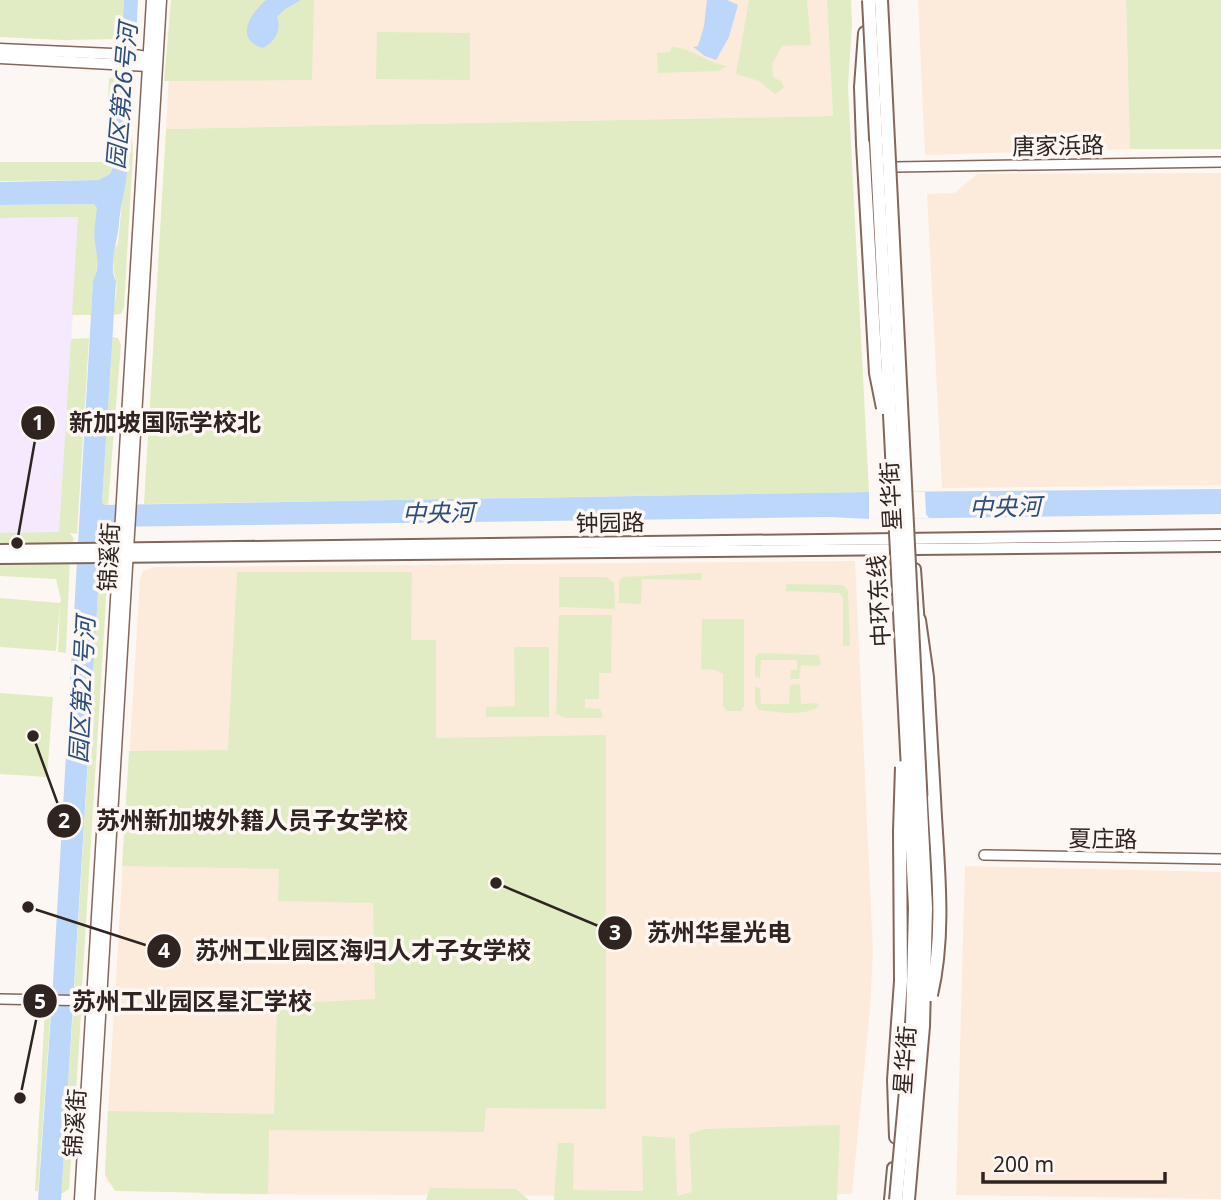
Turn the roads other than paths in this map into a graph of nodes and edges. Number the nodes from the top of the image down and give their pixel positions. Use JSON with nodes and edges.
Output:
{"nodes":[{"id":1,"x":152,"y":0,"type":"edge"},
{"id":2,"x":160,"y":0,"type":"edge"},
{"id":3,"x":863,"y":0,"type":"edge"},
{"id":4,"x":869,"y":0,"type":"edge"},
{"id":5,"x":881,"y":0,"type":"edge"},
{"id":6,"x":887,"y":0,"type":"edge"},
{"id":7,"x":865,"y":33,"type":"junction"},
{"id":8,"x":0,"y":49,"type":"edge"},
{"id":9,"x":0,"y":58,"type":"edge"},
{"id":10,"x":121,"y":59,"type":"junction"},
{"id":11,"x":151,"y":62,"type":"junction"},
{"id":12,"x":1221,"y":162,"type":"edge"},
{"id":13,"x":895,"y":167,"type":"junction"},
{"id":14,"x":891,"y":444,"type":"junction"},
{"id":15,"x":1221,"y":536,"type":"edge"},
{"id":16,"x":913,"y":544,"type":"junction"},
{"id":17,"x":892,"y":545,"type":"junction"},
{"id":18,"x":1221,"y":546,"type":"edge"},
{"id":19,"x":0,"y":550,"type":"edge"},
{"id":20,"x":74,"y":552,"type":"junction"},
{"id":21,"x":123,"y":552,"type":"junction"},
{"id":22,"x":0,"y":558,"type":"edge"},
{"id":23,"x":919,"y":620,"type":"junction"},
{"id":24,"x":906,"y":725,"type":"junction"},
{"id":25,"x":984,"y":855,"type":"dead end"},
{"id":26,"x":1221,"y":859,"type":"edge"},
{"id":27,"x":0,"y":999,"type":"edge"},
{"id":28,"x":96,"y":1001,"type":"junction"},
{"id":29,"x":923,"y":1026,"type":"junction"},
{"id":30,"x":896,"y":1137,"type":"junction"},
{"id":31,"x":80,"y":1200,"type":"edge"},
{"id":32,"x":89,"y":1200,"type":"edge"},
{"id":33,"x":890,"y":1200,"type":"edge"},
{"id":34,"x":896,"y":1200,"type":"edge"},
{"id":35,"x":908,"y":1200,"type":"edge"},
{"id":36,"x":913,"y":1200,"type":"edge"}],
"edges":[{"from":1,"to":11,"type":"main road","name":"锦溪街"},
{"from":2,"to":11,"type":"main road","name":"锦溪街"},
{"from":3,"to":7,"type":"main road","name":"星华街"},
{"from":4,"to":14,"type":"highway","name":"中环东线","bridge":true},
{"from":5,"to":29,"type":"highway","name":"中环东线","bridge":true},
{"from":6,"to":13,"type":"main road","name":"星华街"},
{"from":7,"to":14,"type":"highway","bridge":true},
{"from":7,"to":17,"type":"main road","name":"星华街","bridge":true},
{"from":8,"to":10,"type":"main road"},
{"from":9,"to":10,"type":"main road"},
{"from":10,"to":11,"type":"main road"},
{"from":11,"to":21,"type":"main road","name":"锦溪街"},
{"from":12,"to":13,"type":"street","name":"唐家浜路"},
{"from":13,"to":16,"type":"main road","name":"星华街"},
{"from":14,"to":24,"type":"highway","name":"中环东线","bridge":true},
{"from":15,"to":16,"type":"main road","name":"钟园路"},
{"from":16,"to":17,"type":"main road","name":"钟园路"},
{"from":16,"to":18,"type":"main road","name":"钟园路"},
{"from":16,"to":23,"type":"main road","name":"星华街"},
{"from":17,"to":21,"type":"main road","name":"钟园路"},
{"from":17,"to":30,"type":"main road","name":"星华街"},
{"from":19,"to":20,"type":"main road","name":"钟园路"},
{"from":20,"to":21,"type":"main road","name":"钟园路"},
{"from":20,"to":22,"type":"main road","name":"钟园路"},
{"from":21,"to":28,"type":"main road","name":"锦溪街"},
{"from":23,"to":29,"type":"highway","bridge":true},
{"from":23,"to":36,"type":"main road","name":"星华街"},
{"from":24,"to":30,"type":"highway","bridge":true},
{"from":24,"to":34,"type":"highway","name":"中环东线","bridge":true},
{"from":25,"to":26,"type":"street","name":"夏庄路"},
{"from":27,"to":28,"type":"street"},
{"from":28,"to":31,"type":"main road","name":"锦溪街"},
{"from":28,"to":32,"type":"main road","name":"锦溪街"},
{"from":29,"to":35,"type":"highway","name":"中环东线","bridge":true},
{"from":30,"to":33,"type":"main road","name":"星华街"}]}
